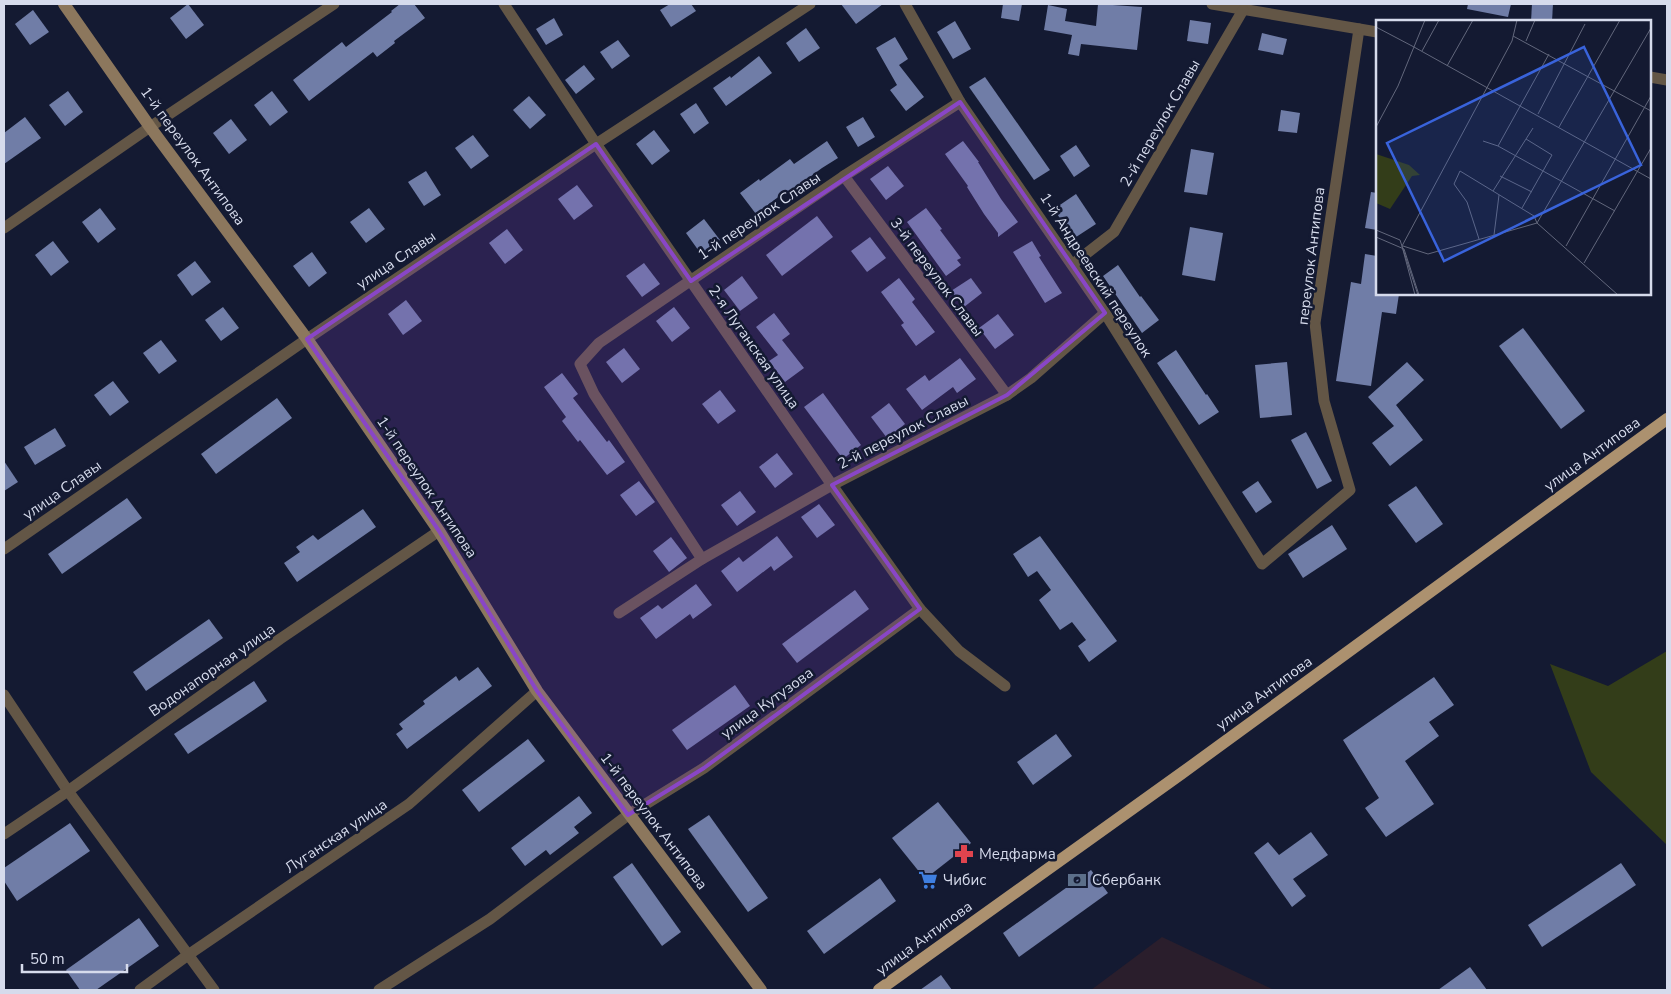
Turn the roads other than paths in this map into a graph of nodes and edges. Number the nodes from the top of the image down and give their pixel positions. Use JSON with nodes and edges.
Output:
{"nodes":[{"id":1,"x":64,"y":4,"type":"edge"},
{"id":2,"x":334,"y":4,"type":"edge"},
{"id":3,"x":504,"y":4,"type":"edge"},
{"id":4,"x":810,"y":4,"type":"edge"},
{"id":5,"x":905,"y":4,"type":"edge"},
{"id":6,"x":1212,"y":4,"type":"edge"},
{"id":7,"x":1243,"y":10,"type":"junction"},
{"id":8,"x":1359,"y":29,"type":"junction"},
{"id":9,"x":1376,"y":32,"type":"edge"},
{"id":10,"x":1651,"y":77,"type":"edge"},
{"id":11,"x":1667,"y":80,"type":"edge"},
{"id":12,"x":960,"y":102,"type":"junction"},
{"id":13,"x":150,"y":127,"type":"junction"},
{"id":14,"x":596,"y":144,"type":"junction"},
{"id":15,"x":844,"y":176,"type":"junction"},
{"id":16,"x":4,"y":228,"type":"edge"},
{"id":17,"x":1073,"y":264,"type":"junction"},
{"id":18,"x":690,"y":281,"type":"junction"},
{"id":19,"x":1105,"y":313,"type":"junction"},
{"id":20,"x":307,"y":339,"type":"junction"},
{"id":21,"x":1007,"y":395,"type":"junction"},
{"id":22,"x":1667,"y":419,"type":"edge"},
{"id":23,"x":832,"y":485,"type":"junction"},
{"id":24,"x":439,"y":531,"type":"junction"},
{"id":25,"x":4,"y":549,"type":"edge"},
{"id":26,"x":702,"y":559,"type":"junction"},
{"id":27,"x":1262,"y":564,"type":"joint"},
{"id":28,"x":920,"y":609,"type":"junction"},
{"id":29,"x":619,"y":613,"type":"dead end"},
{"id":30,"x":1005,"y":686,"type":"dead end"},
{"id":31,"x":537,"y":691,"type":"junction"},
{"id":32,"x":4,"y":695,"type":"edge"},
{"id":33,"x":68,"y":791,"type":"junction"},
{"id":34,"x":628,"y":814,"type":"junction"},
{"id":35,"x":4,"y":834,"type":"edge"},
{"id":36,"x":188,"y":955,"type":"junction"},
{"id":37,"x":140,"y":990,"type":"edge"},
{"id":38,"x":214,"y":990,"type":"edge"},
{"id":39,"x":379,"y":990,"type":"edge"},
{"id":40,"x":761,"y":990,"type":"edge"},
{"id":41,"x":879,"y":990,"type":"edge"}],
"edges":[{"from":1,"to":13,"type":"main road","name":"1-й переулок Антипова"},
{"from":2,"to":13,"type":"street"},
{"from":3,"to":14,"type":"street","name":"2-я Луганская улица"},
{"from":4,"to":14,"type":"street","name":"улица Славы"},
{"from":5,"to":12,"type":"street","name":"1-й Андреевский переулок"},
{"from":6,"to":7,"type":"street"},
{"from":7,"to":8,"type":"street"},
{"from":7,"to":17,"type":"street","name":"2-й переулок Славы"},
{"from":8,"to":9,"type":"street"},
{"from":8,"to":27,"type":"street","name":"переулок Антипова"},
{"from":10,"to":11,"type":"street"},
{"from":12,"to":15,"type":"street","name":"1-й переулок Славы"},
{"from":12,"to":17,"type":"street","name":"1-й Андреевский переулок"},
{"from":13,"to":16,"type":"street"},
{"from":13,"to":20,"type":"main road","name":"1-й переулок Антипова"},
{"from":14,"to":18,"type":"street","name":"2-я Луганская улица"},
{"from":14,"to":20,"type":"street","name":"улица Славы"},
{"from":15,"to":18,"type":"street","name":"1-й переулок Славы"},
{"from":15,"to":21,"type":"street","name":"3-й переулок Славы"},
{"from":17,"to":19,"type":"street","name":"1-й Андреевский переулок"},
{"from":18,"to":23,"type":"street","name":"2-я Луганская улица"},
{"from":18,"to":26,"type":"street","name":"1-й переулок Славы"},
{"from":19,"to":21,"type":"street","name":"2-й переулок Славы"},
{"from":19,"to":27,"type":"street","name":"1-й Андреевский переулок"},
{"from":20,"to":24,"type":"main road","name":"1-й переулок Антипова"},
{"from":20,"to":25,"type":"street","name":"улица Славы"},
{"from":21,"to":23,"type":"street","name":"2-й переулок Славы"},
{"from":22,"to":41,"type":"main road","name":"улица Антипова"},
{"from":23,"to":26,"type":"street","name":"2-й переулок Славы"},
{"from":23,"to":28,"type":"street","name":"2-я Луганская улица"},
{"from":24,"to":31,"type":"main road","name":"1-й переулок Антипова"},
{"from":24,"to":33,"type":"street","name":"Водонапорная улица"},
{"from":26,"to":29,"type":"street","name":"2-й переулок Славы"},
{"from":28,"to":30,"type":"street","name":"2-я Луганская улица"},
{"from":28,"to":34,"type":"street","name":"улица Кутузова"},
{"from":31,"to":34,"type":"main road","name":"1-й переулок Антипова"},
{"from":31,"to":36,"type":"street","name":"Луганская улица"},
{"from":32,"to":33,"type":"street"},
{"from":33,"to":35,"type":"street","name":"Водонапорная улица"},
{"from":33,"to":36,"type":"street"},
{"from":34,"to":39,"type":"street","name":"улица Кутузова"},
{"from":34,"to":40,"type":"main road","name":"1-й переулок Антипова"},
{"from":36,"to":37,"type":"street","name":"Луганская улица"},
{"from":36,"to":38,"type":"street"}]}
